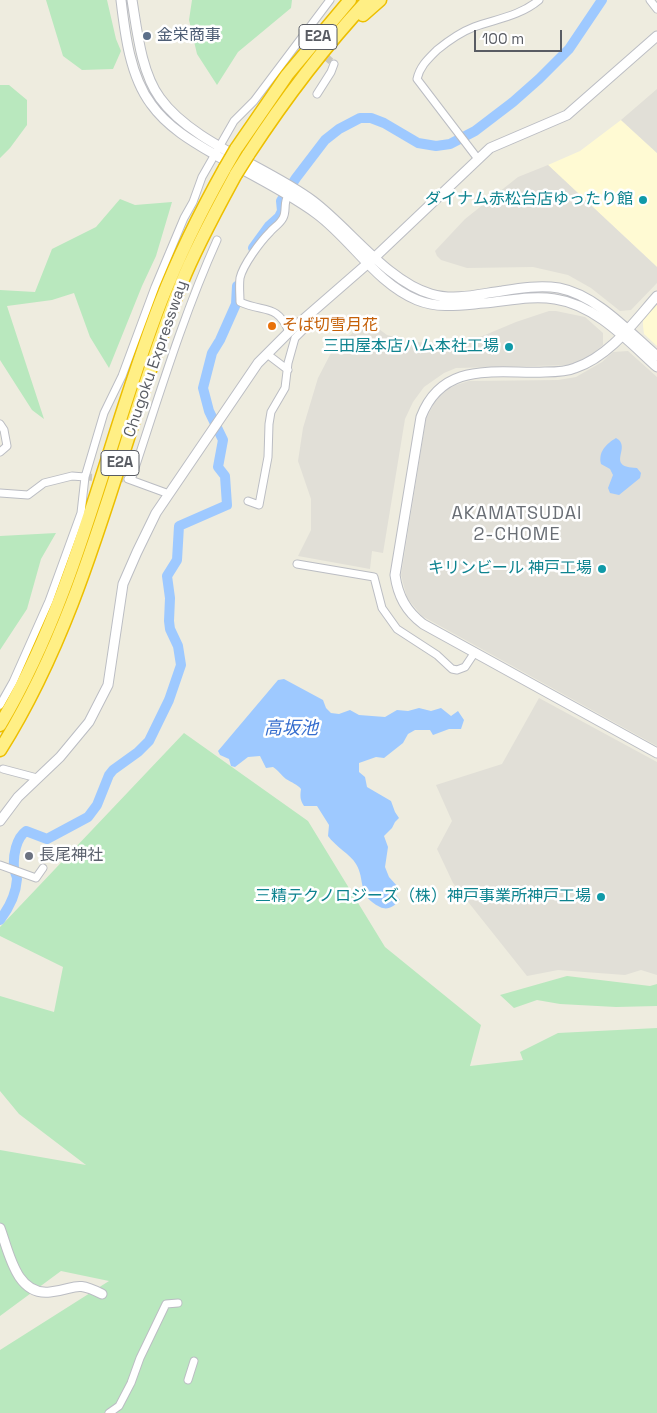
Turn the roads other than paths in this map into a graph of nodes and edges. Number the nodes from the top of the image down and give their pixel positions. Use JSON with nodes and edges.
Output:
{"nodes":[{"id":1,"x":121,"y":0,"type":"edge"},
{"id":2,"x":132,"y":0,"type":"edge"},
{"id":3,"x":330,"y":0,"type":"edge"},
{"id":4,"x":343,"y":0,"type":"edge"},
{"id":5,"x":350,"y":0,"type":"edge"},
{"id":6,"x":368,"y":0,"type":"edge"},
{"id":7,"x":380,"y":0,"type":"edge"},
{"id":8,"x":539,"y":0,"type":"edge"},
{"id":9,"x":650,"y":0,"type":"edge"},
{"id":10,"x":657,"y":9,"type":"edge"},
{"id":11,"x":657,"y":36,"type":"edge"},
{"id":12,"x":328,"y":46,"type":"junction"},
{"id":13,"x":334,"y":64,"type":"dead end"},
{"id":14,"x":287,"y":75,"type":"junction"},
{"id":15,"x":318,"y":94,"type":"dead end"},
{"id":16,"x":217,"y":150,"type":"junction"},
{"id":17,"x":242,"y":152,"type":"junction"},
{"id":18,"x":478,"y":159,"type":"junction"},
{"id":19,"x":231,"y":171,"type":"junction"},
{"id":20,"x":291,"y":192,"type":"junction"},
{"id":21,"x":217,"y":240,"type":"dead end"},
{"id":22,"x":371,"y":260,"type":"junction"},
{"id":23,"x":657,"y":296,"type":"edge"},
{"id":24,"x":310,"y":313,"type":"junction"},
{"id":25,"x":289,"y":332,"type":"junction"},
{"id":26,"x":624,"y":333,"type":"junction"},
{"id":27,"x":268,"y":354,"type":"junction"},
{"id":28,"x":657,"y":356,"type":"edge"},
{"id":29,"x":657,"y":368,"type":"edge"},
{"id":30,"x":288,"y":370,"type":"junction"},
{"id":31,"x":0,"y":424,"type":"edge"},
{"id":32,"x":0,"y":452,"type":"edge"},
{"id":33,"x":85,"y":477,"type":"junction"},
{"id":34,"x":0,"y":493,"type":"edge"},
{"id":35,"x":169,"y":494,"type":"junction"},
{"id":36,"x":248,"y":501,"type":"dead end"},
{"id":37,"x":297,"y":564,"type":"dead end"},
{"id":38,"x":475,"y":652,"type":"junction"},
{"id":39,"x":0,"y":705,"type":"edge"},
{"id":40,"x":0,"y":725,"type":"edge"},
{"id":41,"x":0,"y":750,"type":"edge"},
{"id":42,"x":657,"y":753,"type":"edge"},
{"id":43,"x":3,"y":769,"type":"dead end"},
{"id":44,"x":37,"y":778,"type":"junction"},
{"id":45,"x":0,"y":822,"type":"edge"},
{"id":46,"x":0,"y":865,"type":"edge"},
{"id":47,"x":43,"y":868,"type":"dead end"},
{"id":48,"x":0,"y":1228,"type":"edge"},
{"id":49,"x":102,"y":1294,"type":"dead end"},
{"id":50,"x":178,"y":1303,"type":"dead end"},
{"id":51,"x":194,"y":1361,"type":"dead end"},
{"id":52,"x":188,"y":1380,"type":"dead end"},
{"id":53,"x":109,"y":1412,"type":"edge"}],
"edges":[{"from":1,"to":16,"type":"street"},
{"from":2,"to":16,"type":"street"},
{"from":3,"to":16,"type":"street"},
{"from":4,"to":14,"type":"highway"},
{"from":5,"to":14,"type":"highway","name":"Chugoku Expressway","number":"E2A"},
{"from":6,"to":12,"type":"highway","name":"Chugoku Expressway","number":"E2A"},
{"from":7,"to":12,"type":"highway"},
{"from":8,"to":18,"type":"street"},
{"from":9,"to":10,"type":"street"},
{"from":11,"to":18,"type":"street"},
{"from":12,"to":17,"type":"highway","name":"Chugoku Expressway","number":"E2A"},
{"from":13,"to":15,"type":"street"},
{"from":14,"to":17,"type":"highway","name":"Chugoku Expressway","number":"E2A"},
{"from":16,"to":20,"type":"street"},
{"from":16,"to":33,"type":"street"},
{"from":17,"to":19,"type":"highway","name":"Chugoku Expressway","number":"E2A","bridge":true},
{"from":18,"to":22,"type":"street"},
{"from":19,"to":40,"type":"highway","name":"Chugoku Expressway","number":"E2A"},
{"from":19,"to":41,"type":"highway","name":"Chugoku Expressway","number":"E2A"},
{"from":20,"to":22,"type":"street"},
{"from":20,"to":25,"type":"street"},
{"from":21,"to":35,"type":"street"},
{"from":22,"to":24,"type":"street"},
{"from":22,"to":26,"type":"street"},
{"from":23,"to":26,"type":"street"},
{"from":24,"to":25,"type":"street"},
{"from":24,"to":30,"type":"street"},
{"from":25,"to":27,"type":"street"},
{"from":26,"to":28,"type":"street"},
{"from":26,"to":29,"type":"street"},
{"from":26,"to":38,"type":"street"},
{"from":27,"to":30,"type":"street"},
{"from":27,"to":35,"type":"street"},
{"from":30,"to":36,"type":"street"},
{"from":31,"to":32,"type":"street"},
{"from":33,"to":34,"type":"street"},
{"from":33,"to":39,"type":"street"},
{"from":35,"to":44,"type":"street"},
{"from":37,"to":38,"type":"street"},
{"from":38,"to":42,"type":"street"},
{"from":43,"to":44,"type":"street"},
{"from":44,"to":45,"type":"street"},
{"from":46,"to":47,"type":"street"},
{"from":48,"to":49,"type":"street"},
{"from":50,"to":53,"type":"street"},
{"from":51,"to":52,"type":"street"}]}
